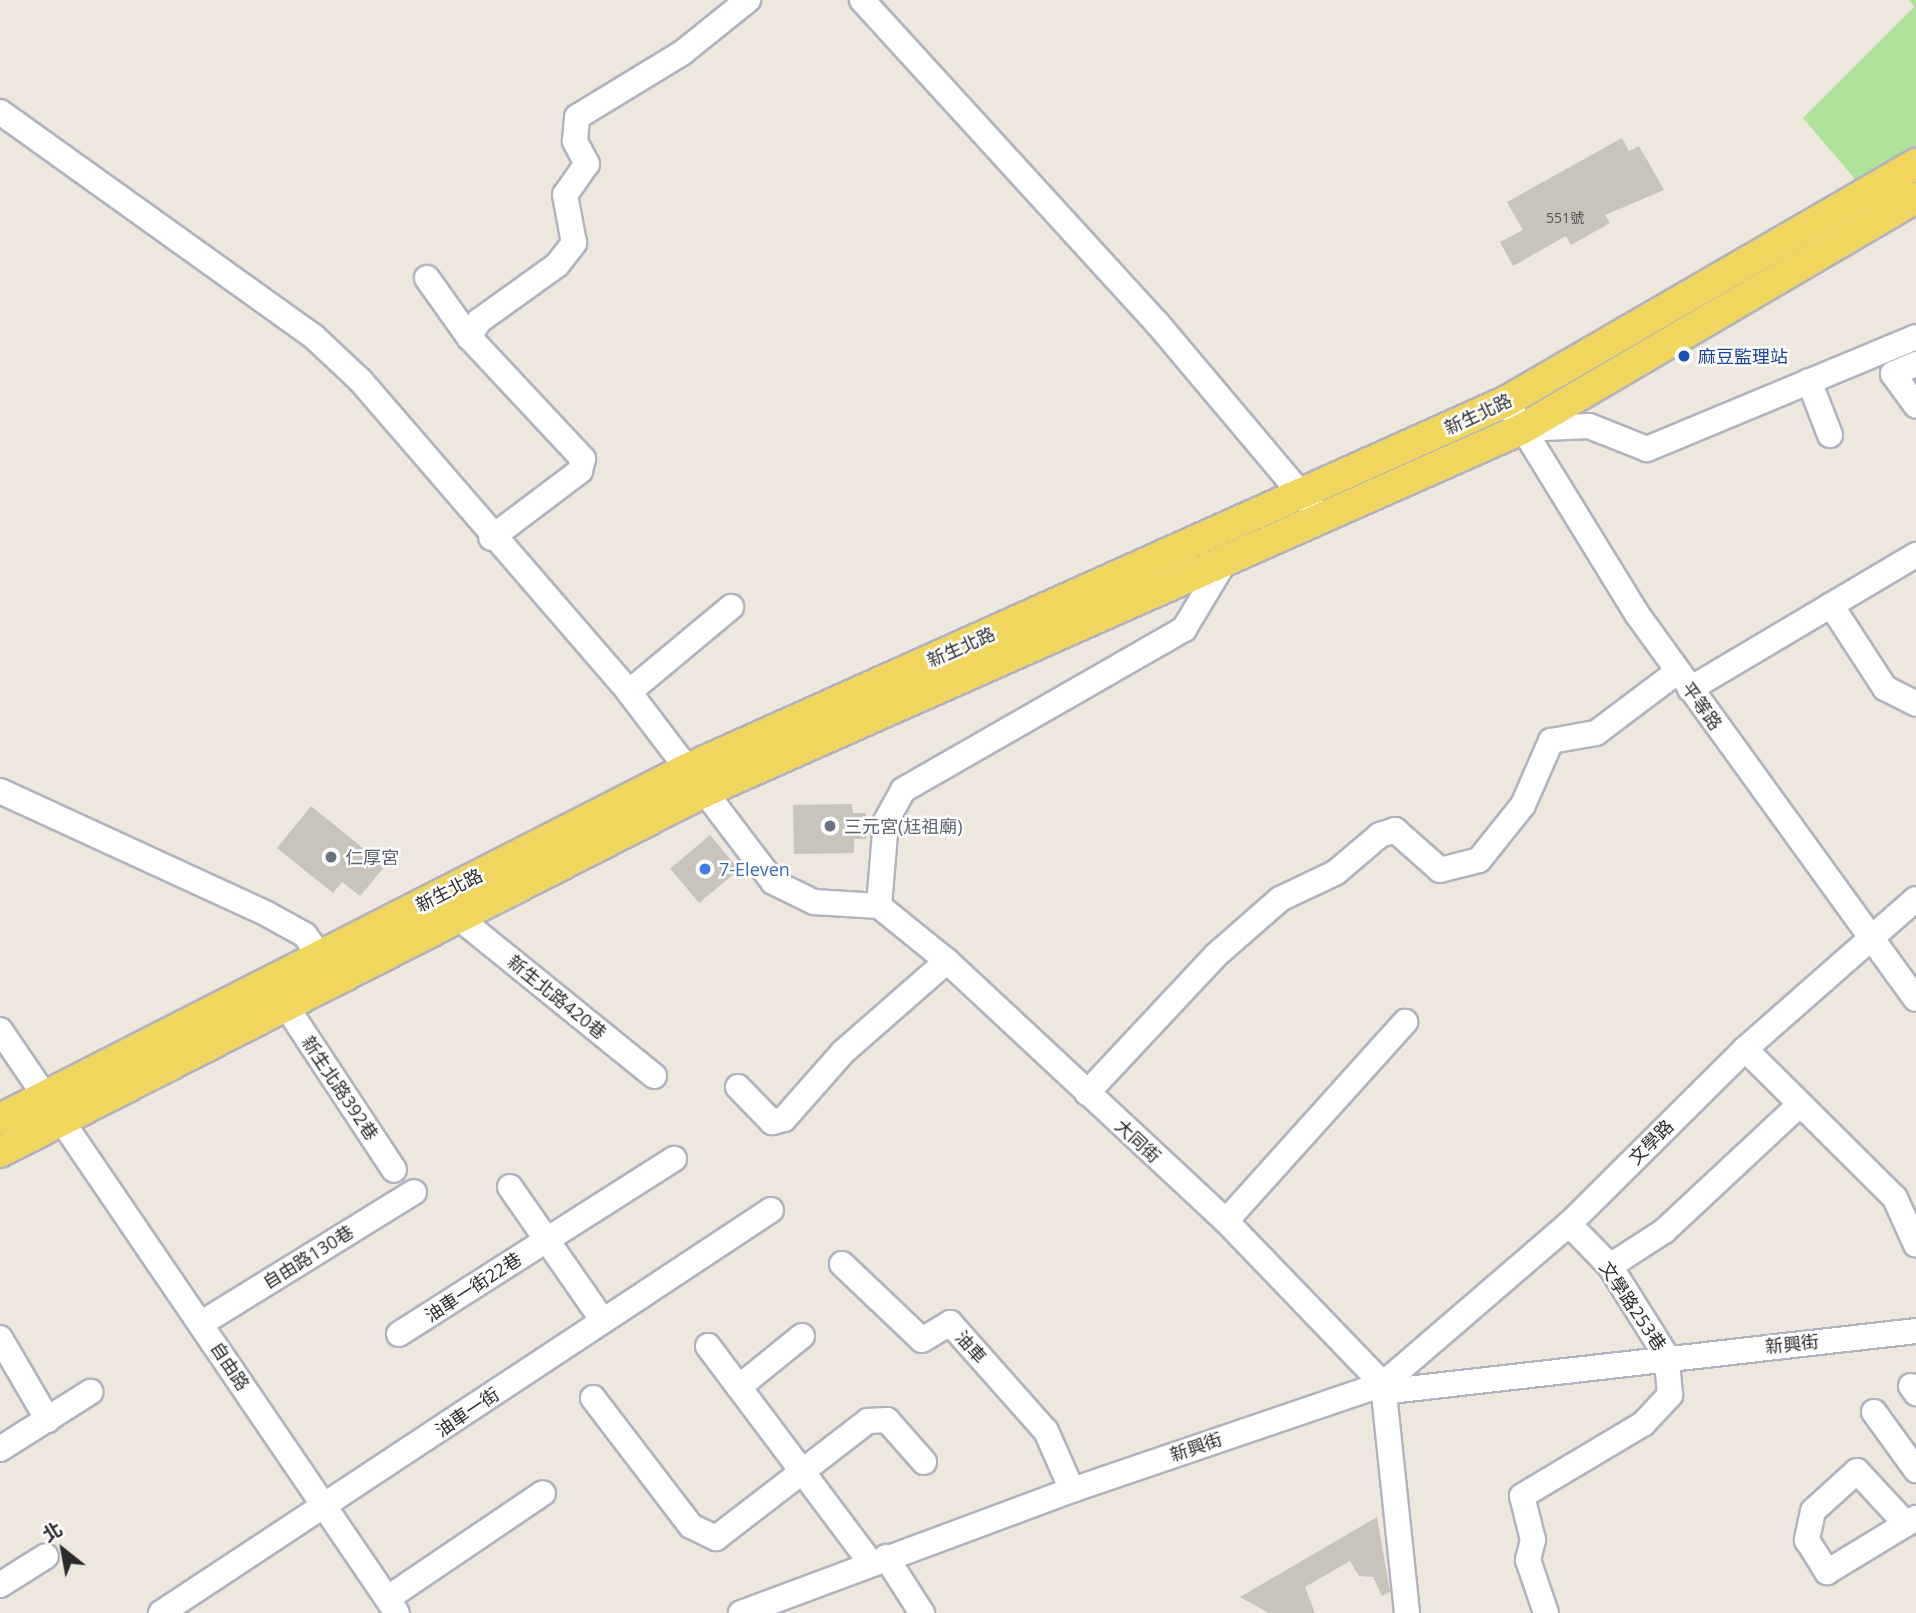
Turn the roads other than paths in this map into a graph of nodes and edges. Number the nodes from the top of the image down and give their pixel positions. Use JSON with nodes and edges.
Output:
{"nodes":[{"id":1,"x":748,"y":0,"type":"edge"},
{"id":2,"x":862,"y":0,"type":"edge"},
{"id":3,"x":0,"y":112,"type":"edge"},
{"id":4,"x":1916,"y":164,"type":"edge"},
{"id":5,"x":1916,"y":198,"type":"edge"},
{"id":6,"x":427,"y":278,"type":"dead end"},
{"id":7,"x":469,"y":337,"type":"junction"},
{"id":8,"x":1916,"y":337,"type":"edge"},
{"id":9,"x":1916,"y":364,"type":"edge"},
{"id":10,"x":1809,"y":381,"type":"junction"},
{"id":11,"x":1507,"y":401,"type":"junction"},
{"id":12,"x":1916,"y":406,"type":"edge"},
{"id":13,"x":1522,"y":429,"type":"junction"},
{"id":14,"x":1830,"y":435,"type":"dead end"},
{"id":15,"x":1306,"y":494,"type":"junction"},
{"id":16,"x":1321,"y":523,"type":"junction"},
{"id":17,"x":491,"y":538,"type":"junction"},
{"id":18,"x":1916,"y":555,"type":"edge"},
{"id":19,"x":1222,"y":566,"type":"junction"},
{"id":20,"x":1831,"y":605,"type":"junction"},
{"id":21,"x":730,"y":607,"type":"dead end"},
{"id":22,"x":1683,"y":680,"type":"junction"},
{"id":23,"x":629,"y":691,"type":"junction"},
{"id":24,"x":1916,"y":704,"type":"edge"},
{"id":25,"x":694,"y":781,"type":"junction"},
{"id":26,"x":0,"y":790,"type":"edge"},
{"id":27,"x":1916,"y":899,"type":"edge"},
{"id":28,"x":879,"y":906,"type":"junction"},
{"id":29,"x":459,"y":918,"type":"junction"},
{"id":30,"x":1870,"y":936,"type":"junction"},
{"id":31,"x":947,"y":961,"type":"junction"},
{"id":32,"x":329,"y":967,"type":"junction"},
{"id":33,"x":1916,"y":999,"type":"edge"},
{"id":34,"x":286,"y":1006,"type":"junction"},
{"id":35,"x":1405,"y":1022,"type":"dead end"},
{"id":36,"x":0,"y":1030,"type":"edge"},
{"id":37,"x":1745,"y":1049,"type":"junction"},
{"id":38,"x":654,"y":1076,"type":"dead end"},
{"id":39,"x":738,"y":1087,"type":"dead end"},
{"id":40,"x":1087,"y":1093,"type":"junction"},
{"id":41,"x":1800,"y":1104,"type":"junction"},
{"id":42,"x":54,"y":1107,"type":"junction"},
{"id":43,"x":0,"y":1119,"type":"edge"},
{"id":44,"x":0,"y":1152,"type":"edge"},
{"id":45,"x":674,"y":1159,"type":"dead end"},
{"id":46,"x":394,"y":1170,"type":"dead end"},
{"id":47,"x":510,"y":1187,"type":"dead end"},
{"id":48,"x":414,"y":1192,"type":"dead end"},
{"id":49,"x":771,"y":1210,"type":"dead end"},
{"id":50,"x":1226,"y":1222,"type":"junction"},
{"id":51,"x":1569,"y":1224,"type":"junction"},
{"id":52,"x":547,"y":1239,"type":"junction"},
{"id":53,"x":1916,"y":1245,"type":"edge"},
{"id":54,"x":842,"y":1264,"type":"dead end"},
{"id":55,"x":1610,"y":1266,"type":"junction"},
{"id":56,"x":603,"y":1321,"type":"junction"},
{"id":57,"x":202,"y":1323,"type":"junction"},
{"id":58,"x":1916,"y":1331,"type":"edge"},
{"id":59,"x":399,"y":1334,"type":"dead end"},
{"id":60,"x":802,"y":1336,"type":"dead end"},
{"id":61,"x":0,"y":1338,"type":"edge"},
{"id":62,"x":708,"y":1346,"type":"dead end"},
{"id":63,"x":1667,"y":1357,"type":"junction"},
{"id":64,"x":1383,"y":1384,"type":"junction"},
{"id":65,"x":738,"y":1387,"type":"junction"},
{"id":66,"x":90,"y":1392,"type":"dead end"},
{"id":67,"x":593,"y":1398,"type":"dead end"},
{"id":68,"x":1874,"y":1412,"type":"dead end"},
{"id":69,"x":48,"y":1420,"type":"junction"},
{"id":70,"x":0,"y":1449,"type":"edge"},
{"id":71,"x":924,"y":1462,"type":"dead end"},
{"id":72,"x":1916,"y":1470,"type":"edge"},
{"id":73,"x":803,"y":1474,"type":"junction"},
{"id":74,"x":1072,"y":1490,"type":"junction"},
{"id":75,"x":543,"y":1493,"type":"dead end"},
{"id":76,"x":325,"y":1506,"type":"junction"},
{"id":77,"x":46,"y":1556,"type":"dead end"},
{"id":78,"x":878,"y":1559,"type":"junction"},
{"id":79,"x":0,"y":1585,"type":"edge"},
{"id":80,"x":393,"y":1606,"type":"edge"},
{"id":81,"x":161,"y":1613,"type":"edge"},
{"id":82,"x":741,"y":1613,"type":"edge"},
{"id":83,"x":922,"y":1613,"type":"edge"},
{"id":84,"x":1407,"y":1613,"type":"edge"},
{"id":85,"x":1546,"y":1613,"type":"edge"}],
"edges":[{"from":1,"to":7,"type":"street"},
{"from":2,"to":15,"type":"street"},
{"from":3,"to":17,"type":"street"},
{"from":4,"to":11,"type":"main road","name":"新生北路"},
{"from":5,"to":13,"type":"main road","name":"新生北路"},
{"from":6,"to":7,"type":"street"},
{"from":7,"to":17,"type":"street"},
{"from":8,"to":10,"type":"street"},
{"from":9,"to":12,"type":"street"},
{"from":10,"to":13,"type":"street"},
{"from":10,"to":14,"type":"street"},
{"from":11,"to":13,"type":"street","name":"平等路"},
{"from":11,"to":15,"type":"main road","name":"新生北路"},
{"from":13,"to":16,"type":"main road","name":"新生北路"},
{"from":13,"to":22,"type":"street","name":"平等路"},
{"from":15,"to":16,"type":"street"},
{"from":15,"to":25,"type":"main road","name":"新生北路"},
{"from":16,"to":19,"type":"main road","name":"新生北路"},
{"from":17,"to":23,"type":"street"},
{"from":18,"to":20,"type":"street"},
{"from":19,"to":25,"type":"main road","name":"新生北路"},
{"from":19,"to":28,"type":"street"},
{"from":20,"to":22,"type":"street"},
{"from":20,"to":24,"type":"street"},
{"from":21,"to":23,"type":"street"},
{"from":22,"to":30,"type":"street","name":"平等路"},
{"from":22,"to":40,"type":"street"},
{"from":23,"to":25,"type":"street"},
{"from":25,"to":28,"type":"street"},
{"from":25,"to":29,"type":"main road","name":"新生北路"},
{"from":25,"to":32,"type":"main road","name":"新生北路"},
{"from":26,"to":32,"type":"street"},
{"from":27,"to":30,"type":"street","name":"文學路"},
{"from":28,"to":31,"type":"street","name":"大同街"},
{"from":29,"to":32,"type":"main road","name":"新生北路"},
{"from":29,"to":38,"type":"street","name":"新生北路420巷"},
{"from":30,"to":33,"type":"street","name":"平等路"},
{"from":30,"to":37,"type":"street","name":"文學路"},
{"from":31,"to":39,"type":"street"},
{"from":31,"to":40,"type":"street","name":"大同街"},
{"from":32,"to":34,"type":"main road","name":"新生北路"},
{"from":32,"to":42,"type":"main road","name":"新生北路"},
{"from":34,"to":42,"type":"main road","name":"新生北路"},
{"from":34,"to":46,"type":"street","name":"新生北路392巷"},
{"from":35,"to":50,"type":"street"},
{"from":36,"to":42,"type":"street","name":"自由路"},
{"from":37,"to":41,"type":"street"},
{"from":37,"to":51,"type":"street","name":"文學路"},
{"from":40,"to":50,"type":"street","name":"大同街"},
{"from":41,"to":53,"type":"street"},
{"from":41,"to":55,"type":"street"},
{"from":42,"to":43,"type":"main road","name":"新生北路"},
{"from":42,"to":44,"type":"main road","name":"新生北路"},
{"from":42,"to":57,"type":"street","name":"自由路"},
{"from":45,"to":52,"type":"street","name":"油車一街22巷"},
{"from":47,"to":52,"type":"street"},
{"from":48,"to":57,"type":"street","name":"自由路130巷"},
{"from":49,"to":56,"type":"street","name":"油車一街"},
{"from":50,"to":64,"type":"street","name":"大同街"},
{"from":51,"to":55,"type":"street","name":"文學路253巷"},
{"from":51,"to":64,"type":"street","name":"文學路"},
{"from":52,"to":56,"type":"street"},
{"from":52,"to":59,"type":"street","name":"油車一街22巷"},
{"from":54,"to":74,"type":"street","name":"油車"},
{"from":55,"to":63,"type":"street","name":"文學路253巷"},
{"from":56,"to":76,"type":"street","name":"油車一街"},
{"from":57,"to":76,"type":"street","name":"自由路"},
{"from":58,"to":63,"type":"street","name":"新興街"},
{"from":60,"to":65,"type":"street"},
{"from":61,"to":69,"type":"street"},
{"from":62,"to":65,"type":"street"},
{"from":63,"to":64,"type":"street","name":"新興街"},
{"from":63,"to":85,"type":"street"},
{"from":64,"to":74,"type":"street","name":"新興街"},
{"from":64,"to":84,"type":"street"},
{"from":65,"to":73,"type":"street"},
{"from":66,"to":69,"type":"street"},
{"from":67,"to":73,"type":"street"},
{"from":68,"to":72,"type":"street"},
{"from":69,"to":70,"type":"street"},
{"from":71,"to":73,"type":"street"},
{"from":73,"to":78,"type":"street"},
{"from":74,"to":78,"type":"street","name":"新興街"},
{"from":75,"to":80,"type":"street"},
{"from":76,"to":80,"type":"street","name":"自由路"},
{"from":76,"to":81,"type":"street","name":"油車一街"},
{"from":77,"to":79,"type":"street"},
{"from":78,"to":82,"type":"street","name":"新興街"},
{"from":78,"to":83,"type":"street"}]}
